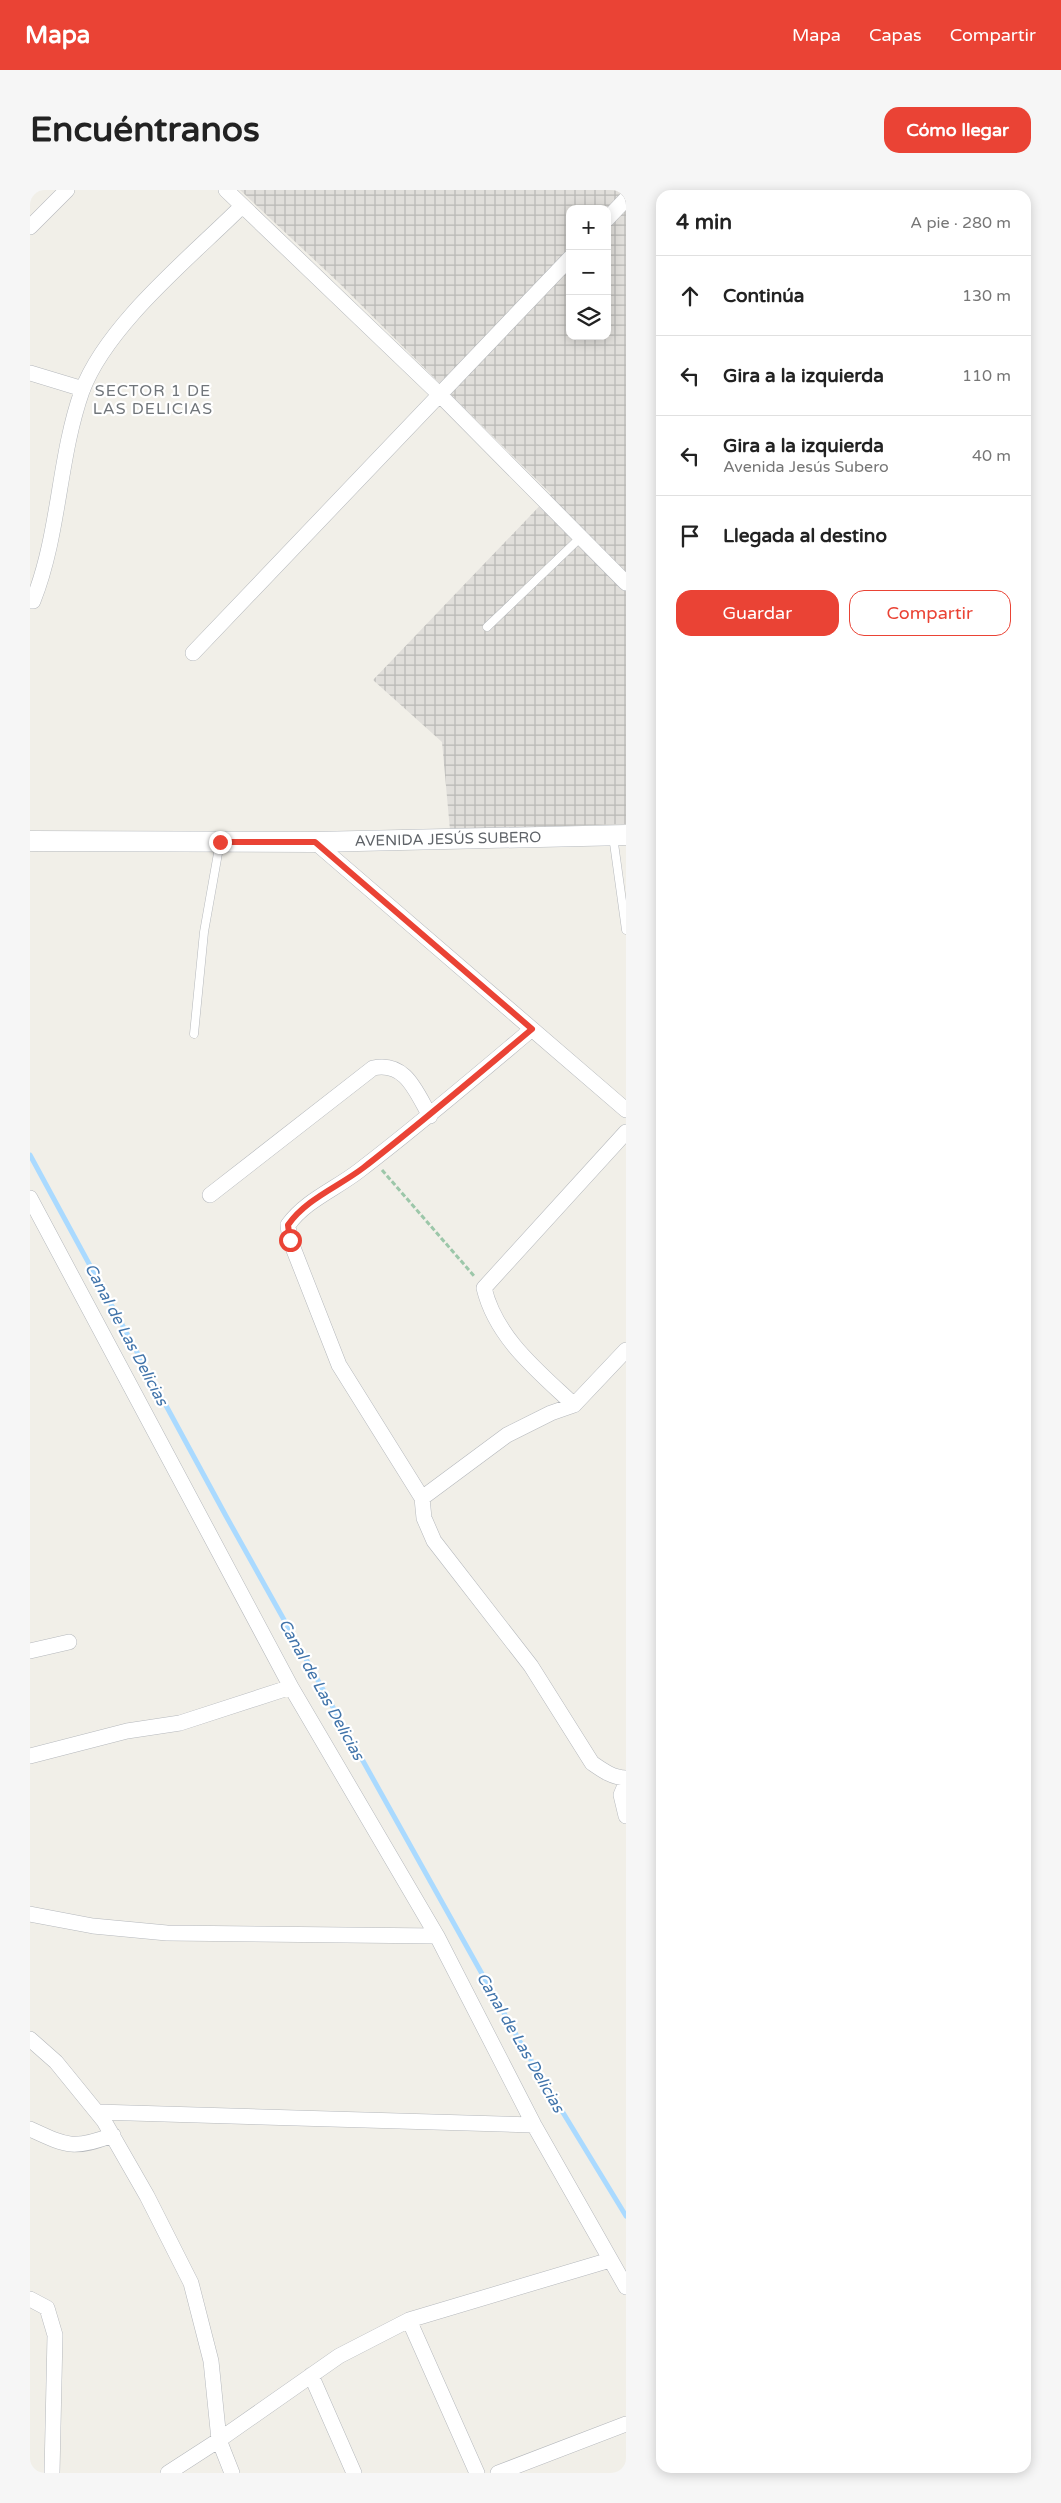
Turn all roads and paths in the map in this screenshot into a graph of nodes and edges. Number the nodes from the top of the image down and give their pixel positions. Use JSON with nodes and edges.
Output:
{"nodes":[{"id":1,"x":67,"y":190,"type":"edge"},
{"id":2,"x":226,"y":190,"type":"edge"},
{"id":3,"x":626,"y":199,"type":"edge"},
{"id":4,"x":242,"y":206,"type":"junction"},
{"id":5,"x":611,"y":215,"type":"edge"},
{"id":6,"x":30,"y":227,"type":"edge"},
{"id":7,"x":566,"y":262,"type":"edge"},
{"id":8,"x":30,"y":373,"type":"edge"},
{"id":9,"x":83,"y":388,"type":"junction"},
{"id":10,"x":440,"y":395,"type":"junction"},
{"id":11,"x":581,"y":537,"type":"junction"},
{"id":12,"x":626,"y":583,"type":"edge"},
{"id":13,"x":30,"y":601,"type":"edge"},
{"id":14,"x":487,"y":627,"type":"dead end"},
{"id":15,"x":193,"y":653,"type":"dead end"},
{"id":16,"x":619,"y":835,"type":"edge"},
{"id":17,"x":30,"y":841,"type":"edge"},
{"id":18,"x":220,"y":842,"type":"junction"},
{"id":19,"x":315,"y":842,"type":"junction"},
{"id":20,"x":626,"y":930,"type":"edge"},
{"id":21,"x":532,"y":1029,"type":"junction"},
{"id":22,"x":194,"y":1034,"type":"dead end"},
{"id":23,"x":626,"y":1110,"type":"edge"},
{"id":24,"x":430,"y":1116,"type":"junction"},
{"id":25,"x":626,"y":1132,"type":"edge"},
{"id":26,"x":374,"y":1160,"type":"junction"},
{"id":27,"x":210,"y":1195,"type":"dead end"},
{"id":28,"x":30,"y":1198,"type":"edge"},
{"id":29,"x":484,"y":1288,"type":"junction"},
{"id":30,"x":625,"y":1352,"type":"edge"},
{"id":31,"x":574,"y":1405,"type":"junction"},
{"id":32,"x":422,"y":1498,"type":"junction"},
{"id":33,"x":69,"y":1642,"type":"dead end"},
{"id":34,"x":30,"y":1651,"type":"edge"},
{"id":35,"x":291,"y":1687,"type":"junction"},
{"id":36,"x":30,"y":1756,"type":"edge"},
{"id":37,"x":626,"y":1778,"type":"edge"},
{"id":38,"x":626,"y":1783,"type":"edge"},
{"id":39,"x":626,"y":1816,"type":"edge"},
{"id":40,"x":30,"y":1914,"type":"edge"},
{"id":41,"x":437,"y":1936,"type":"junction"},
{"id":42,"x":30,"y":2039,"type":"edge"},
{"id":43,"x":97,"y":2112,"type":"junction"},
{"id":44,"x":534,"y":2125,"type":"junction"},
{"id":45,"x":30,"y":2129,"type":"edge"},
{"id":46,"x":113,"y":2135,"type":"junction"},
{"id":47,"x":610,"y":2260,"type":"junction"},
{"id":48,"x":626,"y":2287,"type":"edge"},
{"id":49,"x":30,"y":2299,"type":"edge"},
{"id":50,"x":409,"y":2320,"type":"junction"},
{"id":51,"x":310,"y":2375,"type":"junction"},
{"id":52,"x":626,"y":2424,"type":"edge"},
{"id":53,"x":219,"y":2440,"type":"junction"},
{"id":54,"x":52,"y":2473,"type":"edge"},
{"id":55,"x":168,"y":2473,"type":"edge"},
{"id":56,"x":232,"y":2473,"type":"edge"},
{"id":57,"x":354,"y":2473,"type":"edge"},
{"id":58,"x":477,"y":2473,"type":"edge"},
{"id":59,"x":498,"y":2473,"type":"edge"}],
"edges":[{"from":1,"to":6,"type":"street"},
{"from":2,"to":4,"type":"street"},
{"from":3,"to":5,"type":"street"},
{"from":4,"to":9,"type":"street"},
{"from":4,"to":10,"type":"street"},
{"from":7,"to":10,"type":"street"},
{"from":8,"to":9,"type":"street"},
{"from":9,"to":13,"type":"street"},
{"from":10,"to":11,"type":"street"},
{"from":10,"to":15,"type":"street"},
{"from":11,"to":12,"type":"street"},
{"from":11,"to":14,"type":"lane"},
{"from":16,"to":19,"type":"main road","name":"AVENIDA JESÚS SUBERO"},
{"from":16,"to":20,"type":"lane"},
{"from":17,"to":18,"type":"main road","name":"AVENIDA JESÚS SUBERO"},
{"from":18,"to":19,"type":"main road","name":"AVENIDA JESÚS SUBERO"},
{"from":18,"to":22,"type":"lane"},
{"from":19,"to":21,"type":"street"},
{"from":21,"to":23,"type":"street"},
{"from":21,"to":24,"type":"street"},
{"from":24,"to":26,"type":"street"},
{"from":24,"to":27,"type":"street"},
{"from":25,"to":29,"type":"street"},
{"from":26,"to":29,"type":"path"},
{"from":26,"to":32,"type":"street"},
{"from":28,"to":35,"type":"street"},
{"from":29,"to":31,"type":"street"},
{"from":30,"to":31,"type":"street"},
{"from":31,"to":32,"type":"street"},
{"from":32,"to":37,"type":"street"},
{"from":33,"to":34,"type":"street"},
{"from":35,"to":36,"type":"street"},
{"from":35,"to":41,"type":"street"},
{"from":38,"to":39,"type":"street"},
{"from":40,"to":41,"type":"street"},
{"from":41,"to":44,"type":"street"},
{"from":42,"to":43,"type":"street"},
{"from":43,"to":44,"type":"street"},
{"from":43,"to":46,"type":"street"},
{"from":44,"to":47,"type":"street"},
{"from":45,"to":46,"type":"street"},
{"from":46,"to":53,"type":"street"},
{"from":47,"to":48,"type":"street"},
{"from":47,"to":50,"type":"street"},
{"from":49,"to":54,"type":"street"},
{"from":50,"to":51,"type":"street"},
{"from":50,"to":58,"type":"street"},
{"from":51,"to":53,"type":"street"},
{"from":51,"to":57,"type":"street"},
{"from":52,"to":59,"type":"street"},
{"from":53,"to":55,"type":"street"},
{"from":53,"to":56,"type":"street"}]}
